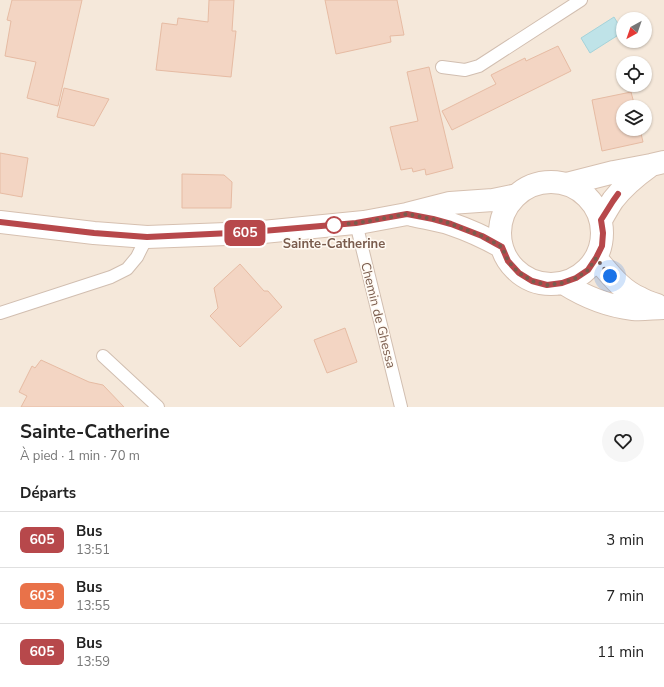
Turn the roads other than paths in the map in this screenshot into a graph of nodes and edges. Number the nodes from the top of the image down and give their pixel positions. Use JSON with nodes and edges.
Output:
{"nodes":[{"id":1,"x":581,"y":0,"type":"edge"},
{"id":2,"x":442,"y":67,"type":"dead end"},
{"id":3,"x":658,"y":163,"type":"edge"},
{"id":4,"x":567,"y":184,"type":"junction"},
{"id":5,"x":517,"y":195,"type":"junction"},
{"id":6,"x":407,"y":214,"type":"junction"},
{"id":7,"x":601,"y":220,"type":"junction"},
{"id":8,"x":0,"y":222,"type":"edge"},
{"id":9,"x":356,"y":223,"type":"junction"},
{"id":10,"x":147,"y":237,"type":"junction"},
{"id":11,"x":502,"y":247,"type":"junction"},
{"id":12,"x":596,"y":258,"type":"junction"},
{"id":13,"x":562,"y":283,"type":"junction"},
{"id":14,"x":664,"y":308,"type":"edge"},
{"id":15,"x":0,"y":313,"type":"edge"},
{"id":16,"x":103,"y":356,"type":"dead end"},
{"id":17,"x":158,"y":407,"type":"edge"},
{"id":18,"x":402,"y":407,"type":"edge"}],
"edges":[{"from":1,"to":2,"type":"lane"},
{"from":3,"to":4,"type":"main road"},
{"from":3,"to":7,"type":"main road"},
{"from":4,"to":5,"type":"main road"},
{"from":4,"to":7,"type":"main road"},
{"from":5,"to":6,"type":"main road"},
{"from":5,"to":11,"type":"main road"},
{"from":6,"to":9,"type":"main road"},
{"from":6,"to":11,"type":"main road"},
{"from":7,"to":12,"type":"main road"},
{"from":8,"to":10,"type":"main road"},
{"from":9,"to":10,"type":"main road"},
{"from":9,"to":18,"type":"lane","name":"Chemin de Ghessa"},
{"from":10,"to":15,"type":"lane"},
{"from":11,"to":13,"type":"main road"},
{"from":12,"to":13,"type":"main road"},
{"from":12,"to":14,"type":"main road"},
{"from":13,"to":14,"type":"main road"},
{"from":16,"to":17,"type":"lane"}]}
